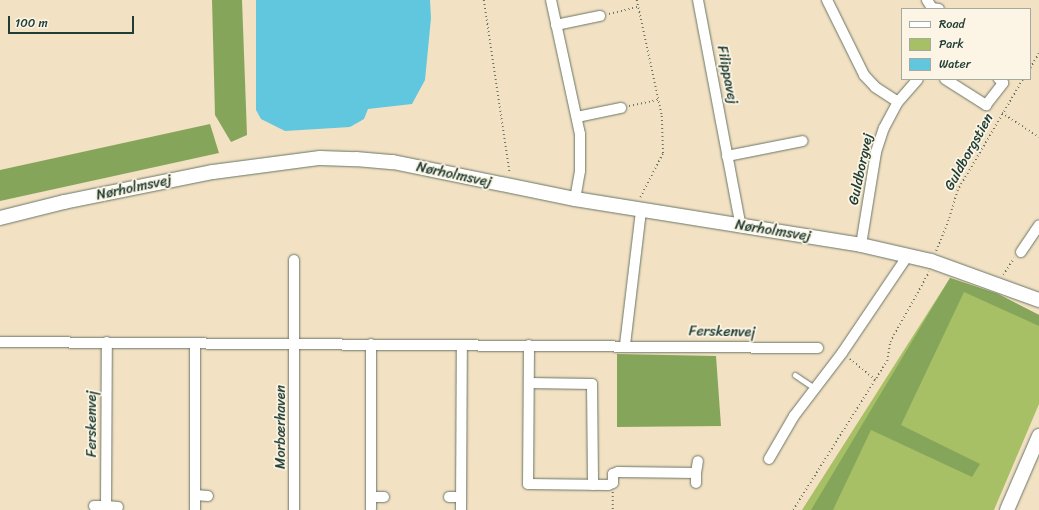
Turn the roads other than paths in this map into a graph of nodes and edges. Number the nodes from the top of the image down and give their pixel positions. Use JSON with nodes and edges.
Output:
{"nodes":[{"id":1,"x":551,"y":0,"type":"edge"},
{"id":2,"x":698,"y":0,"type":"edge"},
{"id":3,"x":827,"y":0,"type":"edge"},
{"id":4,"x":600,"y":16,"type":"road end"},
{"id":5,"x":556,"y":25,"type":"junction"},
{"id":6,"x":917,"y":80,"type":"edge"},
{"id":7,"x":947,"y":80,"type":"edge"},
{"id":8,"x":1000,"y":80,"type":"edge"},
{"id":9,"x":898,"y":102,"type":"junction"},
{"id":10,"x":620,"y":108,"type":"road end"},
{"id":11,"x":577,"y":117,"type":"junction"},
{"id":12,"x":803,"y":140,"type":"dead end"},
{"id":13,"x":728,"y":156,"type":"junction"},
{"id":14,"x":575,"y":199,"type":"junction"},
{"id":15,"x":641,"y":210,"type":"junction"},
{"id":16,"x":0,"y":218,"type":"edge"},
{"id":17,"x":741,"y":226,"type":"junction"},
{"id":18,"x":1038,"y":228,"type":"edge"},
{"id":19,"x":861,"y":245,"type":"junction"},
{"id":20,"x":1021,"y":252,"type":"road end"},
{"id":21,"x":908,"y":255,"type":"junction"},
{"id":22,"x":294,"y":260,"type":"dead end"},
{"id":23,"x":1037,"y":301,"type":"edge"},
{"id":24,"x":0,"y":342,"type":"edge"},
{"id":25,"x":107,"y":342,"type":"junction"},
{"id":26,"x":195,"y":343,"type":"junction"},
{"id":27,"x":296,"y":344,"type":"junction"},
{"id":28,"x":371,"y":344,"type":"junction"},
{"id":29,"x":462,"y":345,"type":"junction"},
{"id":30,"x":529,"y":345,"type":"junction"},
{"id":31,"x":625,"y":345,"type":"junction"},
{"id":32,"x":818,"y":348,"type":"dead end"},
{"id":33,"x":795,"y":375,"type":"dead end"},
{"id":34,"x":529,"y":383,"type":"junction"},
{"id":35,"x":814,"y":388,"type":"junction"},
{"id":36,"x":1039,"y":436,"type":"edge"},
{"id":37,"x":1036,"y":452,"type":"edge"},
{"id":38,"x":769,"y":459,"type":"dead end"},
{"id":39,"x":698,"y":461,"type":"dead end"},
{"id":40,"x":593,"y":485,"type":"junction"},
{"id":41,"x":195,"y":495,"type":"junction"},
{"id":42,"x":208,"y":496,"type":"dead end"},
{"id":43,"x":371,"y":497,"type":"junction"},
{"id":44,"x":384,"y":497,"type":"dead end"},
{"id":45,"x":449,"y":497,"type":"dead end"},
{"id":46,"x":461,"y":497,"type":"junction"},
{"id":47,"x":94,"y":506,"type":"dead end"},
{"id":48,"x":106,"y":506,"type":"junction"},
{"id":49,"x":118,"y":506,"type":"dead end"},
{"id":50,"x":371,"y":509,"type":"edge"},
{"id":51,"x":195,"y":510,"type":"edge"},
{"id":52,"x":294,"y":510,"type":"edge"},
{"id":53,"x":461,"y":510,"type":"edge"},
{"id":54,"x":1008,"y":510,"type":"edge"}],
"edges":[{"from":1,"to":5,"type":"street"},
{"from":2,"to":13,"type":"street","name":"Filippavej"},
{"from":3,"to":9,"type":"street"},
{"from":4,"to":5,"type":"street"},
{"from":5,"to":11,"type":"street"},
{"from":6,"to":9,"type":"street","name":"Guldborgvej"},
{"from":7,"to":8,"type":"street"},
{"from":9,"to":19,"type":"street","name":"Guldborgvej"},
{"from":10,"to":11,"type":"street"},
{"from":11,"to":14,"type":"street"},
{"from":12,"to":13,"type":"street"},
{"from":13,"to":17,"type":"street","name":"Filippavej"},
{"from":14,"to":15,"type":"street","name":"Nørholmsvej"},
{"from":14,"to":16,"type":"street","name":"Nørholmsvej"},
{"from":15,"to":17,"type":"street","name":"Nørholmsvej"},
{"from":15,"to":31,"type":"street"},
{"from":17,"to":19,"type":"street","name":"Nørholmsvej"},
{"from":18,"to":20,"type":"street"},
{"from":19,"to":21,"type":"street","name":"Nørholmsvej"},
{"from":21,"to":23,"type":"street","name":"Nørholmsvej"},
{"from":21,"to":35,"type":"street"},
{"from":22,"to":27,"type":"street"},
{"from":24,"to":25,"type":"street","name":"Ferskenvej"},
{"from":25,"to":26,"type":"street","name":"Ferskenvej"},
{"from":25,"to":48,"type":"street","name":"Ferskenvej"},
{"from":26,"to":27,"type":"street","name":"Ferskenvej"},
{"from":26,"to":41,"type":"street"},
{"from":27,"to":28,"type":"street","name":"Ferskenvej"},
{"from":27,"to":52,"type":"street","name":"Morbærhaven"},
{"from":28,"to":29,"type":"street","name":"Ferskenvej"},
{"from":28,"to":43,"type":"street"},
{"from":29,"to":30,"type":"street","name":"Ferskenvej"},
{"from":29,"to":46,"type":"street"},
{"from":30,"to":31,"type":"street","name":"Ferskenvej"},
{"from":30,"to":34,"type":"street"},
{"from":31,"to":32,"type":"street","name":"Ferskenvej"},
{"from":33,"to":35,"type":"lane"},
{"from":34,"to":40,"type":"street"},
{"from":34,"to":40,"type":"street"},
{"from":35,"to":38,"type":"street"},
{"from":36,"to":37,"type":"street"},
{"from":37,"to":54,"type":"street"},
{"from":39,"to":40,"type":"street"},
{"from":41,"to":42,"type":"street"},
{"from":41,"to":51,"type":"street"},
{"from":43,"to":44,"type":"street"},
{"from":43,"to":50,"type":"street"},
{"from":45,"to":46,"type":"street"},
{"from":46,"to":53,"type":"street"},
{"from":47,"to":48,"type":"street"},
{"from":48,"to":49,"type":"street"}]}
